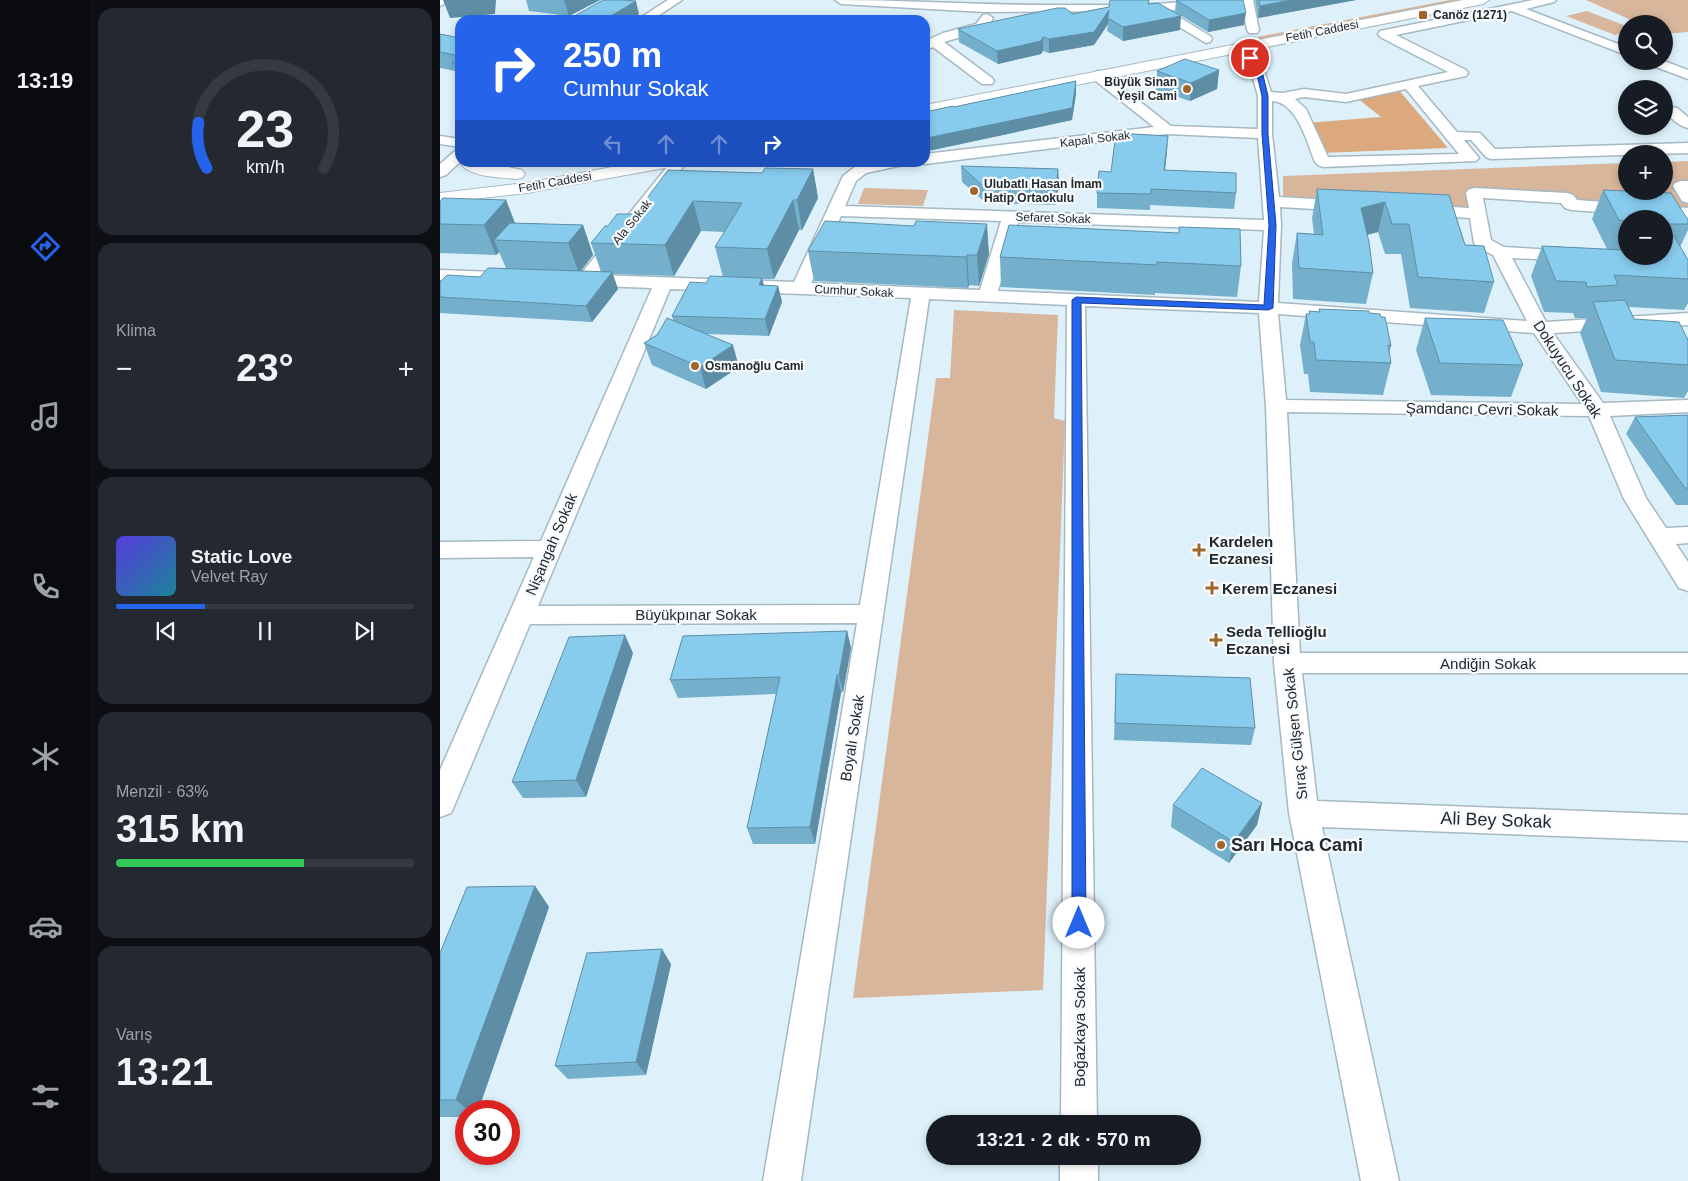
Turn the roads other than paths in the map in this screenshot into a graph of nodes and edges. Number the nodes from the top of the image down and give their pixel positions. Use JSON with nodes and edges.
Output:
{"nodes":[{"id":1,"x":676,"y":0,"type":"edge"},
{"id":2,"x":841,"y":0,"type":"edge"},
{"id":3,"x":1210,"y":0,"type":"edge"},
{"id":4,"x":1247,"y":0,"type":"edge"},
{"id":5,"x":1423,"y":0,"type":"edge"},
{"id":6,"x":1483,"y":0,"type":"edge"},
{"id":7,"x":1492,"y":0,"type":"edge"},
{"id":8,"x":1550,"y":0,"type":"edge"},
{"id":9,"x":987,"y":5,"type":"edge"},
{"id":10,"x":1074,"y":5,"type":"edge"},
{"id":11,"x":1157,"y":8,"type":"junction"},
{"id":12,"x":1512,"y":8,"type":"junction"},
{"id":13,"x":651,"y":15,"type":"edge"},
{"id":14,"x":1310,"y":20,"type":"dead end"},
{"id":15,"x":1250,"y":34,"type":"junction"},
{"id":16,"x":1210,"y":38,"type":"joint"},
{"id":17,"x":1187,"y":43,"type":"dead end"},
{"id":18,"x":930,"y":44,"type":"edge"},
{"id":19,"x":1618,"y":48,"type":"edge"},
{"id":20,"x":1673,"y":68,"type":"edge"},
{"id":21,"x":1688,"y":74,"type":"edge"},
{"id":22,"x":1097,"y":75,"type":"junction"},
{"id":23,"x":992,"y":80,"type":"joint"},
{"id":24,"x":1409,"y":84,"type":"junction"},
{"id":25,"x":969,"y":85,"type":"dead end"},
{"id":26,"x":1274,"y":97,"type":"junction"},
{"id":27,"x":930,"y":109,"type":"edge"},
{"id":28,"x":1673,"y":112,"type":"edge"},
{"id":29,"x":1688,"y":124,"type":"edge"},
{"id":30,"x":1167,"y":130,"type":"junction"},
{"id":31,"x":1265,"y":134,"type":"junction"},
{"id":32,"x":1452,"y":135,"type":"junction"},
{"id":33,"x":440,"y":140,"type":"edge"},
{"id":34,"x":455,"y":142,"type":"edge"},
{"id":35,"x":455,"y":146,"type":"edge"},
{"id":36,"x":1688,"y":148,"type":"edge"},
{"id":37,"x":440,"y":155,"type":"edge"},
{"id":38,"x":455,"y":158,"type":"edge"},
{"id":39,"x":930,"y":158,"type":"edge"},
{"id":40,"x":474,"y":167,"type":"edge"},
{"id":41,"x":567,"y":167,"type":"edge"},
{"id":42,"x":631,"y":167,"type":"edge"},
{"id":43,"x":676,"y":167,"type":"edge"},
{"id":44,"x":867,"y":167,"type":"edge"},
{"id":45,"x":440,"y":172,"type":"edge"},
{"id":46,"x":521,"y":181,"type":"junction"},
{"id":47,"x":440,"y":182,"type":"edge"},
{"id":48,"x":1688,"y":186,"type":"edge"},
{"id":49,"x":440,"y":198,"type":"edge"},
{"id":50,"x":1688,"y":198,"type":"edge"},
{"id":51,"x":440,"y":207,"type":"edge"},
{"id":52,"x":1360,"y":207,"type":"edge"},
{"id":53,"x":1409,"y":209,"type":"edge"},
{"id":54,"x":834,"y":211,"type":"junction"},
{"id":55,"x":1478,"y":213,"type":"junction"},
{"id":56,"x":1688,"y":213,"type":"edge"},
{"id":57,"x":1272,"y":214,"type":"junction"},
{"id":58,"x":1011,"y":217,"type":"junction"},
{"id":59,"x":1500,"y":252,"type":"junction"},
{"id":60,"x":1589,"y":256,"type":"edge"},
{"id":61,"x":440,"y":275,"type":"edge"},
{"id":62,"x":584,"y":281,"type":"junction"},
{"id":63,"x":663,"y":284,"type":"junction"},
{"id":64,"x":800,"y":288,"type":"junction"},
{"id":65,"x":921,"y":294,"type":"junction"},
{"id":66,"x":987,"y":296,"type":"junction"},
{"id":67,"x":1076,"y":300,"type":"junction"},
{"id":68,"x":1268,"y":308,"type":"junction"},
{"id":69,"x":1688,"y":319,"type":"edge"},
{"id":70,"x":1540,"y":328,"type":"junction"},
{"id":71,"x":1276,"y":406,"type":"junction"},
{"id":72,"x":1688,"y":406,"type":"edge"},
{"id":73,"x":1597,"y":410,"type":"junction"},
{"id":74,"x":1688,"y":535,"type":"edge"},
{"id":75,"x":1659,"y":537,"type":"junction"},
{"id":76,"x":549,"y":549,"type":"junction"},
{"id":77,"x":440,"y":550,"type":"edge"},
{"id":78,"x":1688,"y":582,"type":"edge"},
{"id":79,"x":871,"y":614,"type":"junction"},
{"id":80,"x":521,"y":615,"type":"junction"},
{"id":81,"x":1287,"y":663,"type":"junction"},
{"id":82,"x":1688,"y":663,"type":"edge"},
{"id":83,"x":440,"y":804,"type":"edge"},
{"id":84,"x":1304,"y":813,"type":"junction"},
{"id":85,"x":1688,"y":828,"type":"edge"},
{"id":86,"x":1080,"y":1115,"type":"edge"},
{"id":87,"x":1080,"y":1165,"type":"edge"},
{"id":88,"x":782,"y":1181,"type":"edge"},
{"id":89,"x":1080,"y":1181,"type":"edge"},
{"id":90,"x":1380,"y":1181,"type":"edge"}],
"edges":[{"from":1,"to":13,"type":"street"},
{"from":2,"to":9,"type":"street"},
{"from":3,"to":11,"type":"street"},
{"from":4,"to":15,"type":"street"},
{"from":5,"to":14,"type":"main road","name":"Fetih Caddesi"},
{"from":6,"to":15,"type":"main road","name":"Fetih Caddesi"},
{"from":7,"to":12,"type":"street"},
{"from":8,"to":12,"type":"street"},
{"from":9,"to":10,"type":"street"},
{"from":9,"to":18,"type":"street"},
{"from":10,"to":11,"type":"street"},
{"from":11,"to":16,"type":"street"},
{"from":12,"to":19,"type":"street"},
{"from":12,"to":24,"type":"street"},
{"from":15,"to":22,"type":"main road","name":"Fetih Caddesi"},
{"from":15,"to":26,"type":"street","name":"Sıraç Gülşen Sokak"},
{"from":16,"to":17,"type":"main road"},
{"from":18,"to":23,"type":"street"},
{"from":20,"to":21,"type":"street"},
{"from":22,"to":27,"type":"main road","name":"Fetih Caddesi"},
{"from":22,"to":30,"type":"street"},
{"from":23,"to":25,"type":"main road"},
{"from":24,"to":26,"type":"street"},
{"from":24,"to":32,"type":"street"},
{"from":26,"to":31,"type":"street","name":"Sıraç Gülşen Sokak"},
{"from":26,"to":32,"type":"street"},
{"from":28,"to":29,"type":"street"},
{"from":30,"to":31,"type":"street","name":"Kapalı Sokak"},
{"from":30,"to":39,"type":"street","name":"Kapalı Sokak"},
{"from":31,"to":57,"type":"street","name":"Sıraç Gülşen Sokak"},
{"from":32,"to":36,"type":"street"},
{"from":33,"to":34,"type":"street"},
{"from":35,"to":37,"type":"street"},
{"from":38,"to":45,"type":"street"},
{"from":40,"to":46,"type":"main road"},
{"from":41,"to":46,"type":"main road","name":"Fetih Caddesi"},
{"from":42,"to":46,"type":"main road","name":"Fetih Caddesi"},
{"from":43,"to":62,"type":"street","name":"Ala Sokak"},
{"from":44,"to":54,"type":"street"},
{"from":46,"to":47,"type":"main road","name":"Fetih Caddesi"},
{"from":46,"to":49,"type":"main road","name":"Fetih Caddesi"},
{"from":46,"to":51,"type":"main road"},
{"from":48,"to":50,"type":"street"},
{"from":52,"to":57,"type":"street","name":"Sefaret Sokak"},
{"from":53,"to":55,"type":"street"},
{"from":54,"to":58,"type":"street","name":"Sefaret Sokak"},
{"from":54,"to":64,"type":"street"},
{"from":55,"to":56,"type":"street"},
{"from":55,"to":59,"type":"street","name":"Dokuyucu Sokak"},
{"from":57,"to":58,"type":"street","name":"Sefaret Sokak"},
{"from":57,"to":68,"type":"street","name":"Sıraç Gülşen Sokak"},
{"from":58,"to":66,"type":"street"},
{"from":59,"to":60,"type":"street"},
{"from":59,"to":70,"type":"street","name":"Dokuyucu Sokak"},
{"from":61,"to":62,"type":"street","name":"Cumhur Sokak"},
{"from":62,"to":63,"type":"street","name":"Cumhur Sokak"},
{"from":63,"to":64,"type":"street","name":"Cumhur Sokak"},
{"from":63,"to":76,"type":"street","name":"Nişangah Sokak"},
{"from":64,"to":65,"type":"street","name":"Cumhur Sokak"},
{"from":65,"to":66,"type":"street","name":"Cumhur Sokak"},
{"from":65,"to":79,"type":"street","name":"Boyalı Sokak"},
{"from":66,"to":67,"type":"street","name":"Cumhur Sokak"},
{"from":67,"to":68,"type":"street","name":"Cumhur Sokak"},
{"from":67,"to":86,"type":"street","name":"Boğazkaya Sokak"},
{"from":68,"to":70,"type":"street","name":"Cumhur Sokak"},
{"from":68,"to":71,"type":"street","name":"Sıraç Gülşen Sokak"},
{"from":69,"to":70,"type":"street","name":"Cumhur Sokak"},
{"from":70,"to":73,"type":"street","name":"Dokuyucu Sokak"},
{"from":71,"to":73,"type":"street","name":"Şamdancı Cevri Sokak"},
{"from":71,"to":81,"type":"street","name":"Sıraç Gülşen Sokak"},
{"from":72,"to":73,"type":"street","name":"Şamdancı Cevri Sokak"},
{"from":73,"to":75,"type":"street","name":"Dokuyucu Sokak"},
{"from":74,"to":75,"type":"street"},
{"from":75,"to":78,"type":"street","name":"Dokuyucu Sokak"},
{"from":76,"to":77,"type":"street"},
{"from":76,"to":80,"type":"street","name":"Nişangah Sokak"},
{"from":79,"to":80,"type":"street","name":"Büyükpınar Sokak"},
{"from":79,"to":88,"type":"street","name":"Boyalı Sokak"},
{"from":80,"to":83,"type":"street","name":"Nişangah Sokak"},
{"from":81,"to":82,"type":"street","name":"Andiğin Sokak"},
{"from":81,"to":84,"type":"street","name":"Sıraç Gülşen Sokak"},
{"from":84,"to":85,"type":"street","name":"Ali Bey Sokak"},
{"from":84,"to":90,"type":"street","name":"Sıraç Gülşen Sokak"},
{"from":87,"to":89,"type":"street"}]}
